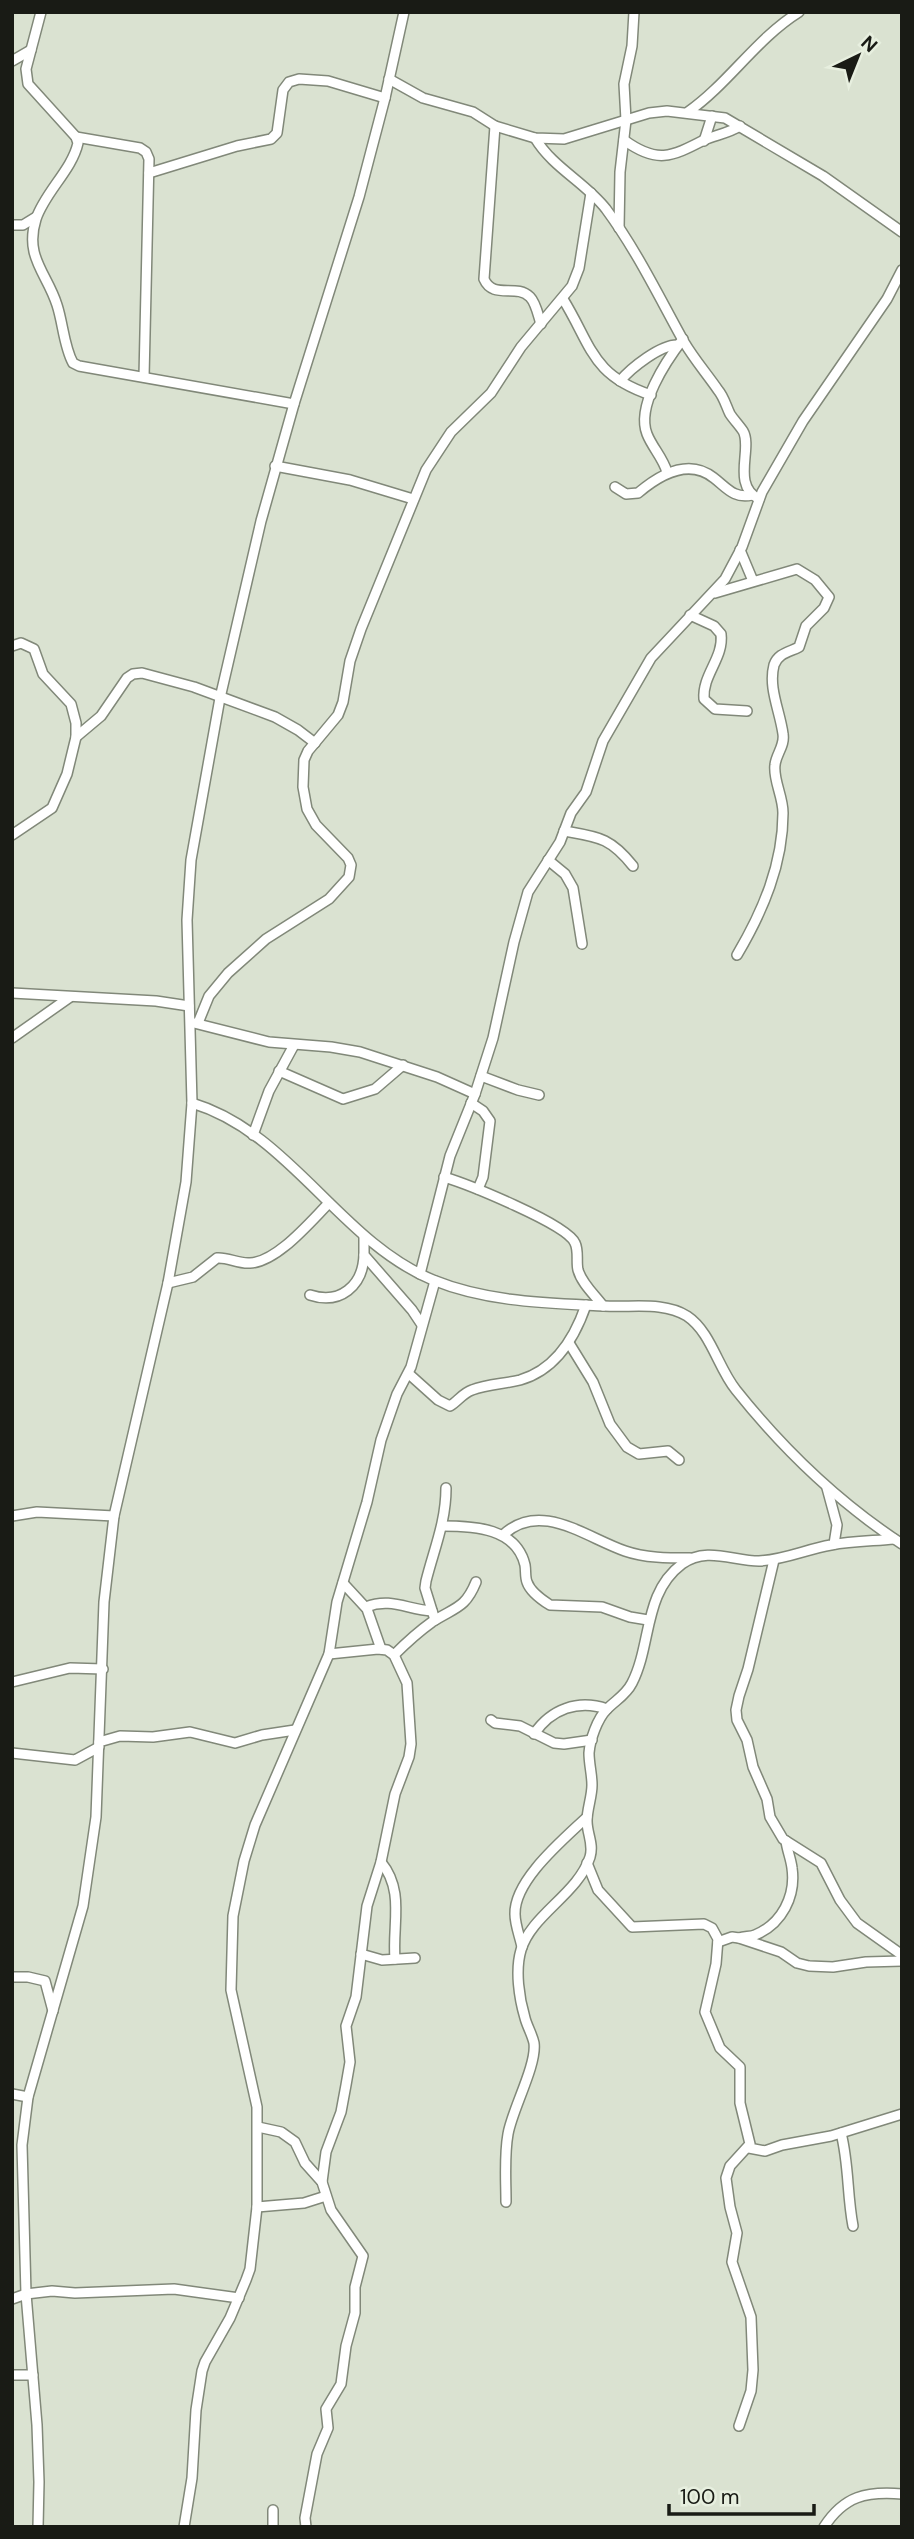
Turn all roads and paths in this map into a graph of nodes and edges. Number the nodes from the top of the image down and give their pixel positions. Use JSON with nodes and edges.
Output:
{"nodes":[{"id":1,"x":41,"y":12,"type":"edge"},
{"id":2,"x":404,"y":12,"type":"edge"},
{"id":3,"x":634,"y":12,"type":"edge"},
{"id":4,"x":799,"y":12,"type":"edge"},
{"id":5,"x":31,"y":50,"type":"junction"},
{"id":6,"x":12,"y":61,"type":"edge"},
{"id":7,"x":389,"y":79,"type":"junction"},
{"id":8,"x":385,"y":98,"type":"junction"},
{"id":9,"x":688,"y":112,"type":"junction"},
{"id":10,"x":712,"y":116,"type":"junction"},
{"id":11,"x":626,"y":120,"type":"junction"},
{"id":12,"x":495,"y":126,"type":"junction"},
{"id":13,"x":740,"y":127,"type":"junction"},
{"id":14,"x":76,"y":137,"type":"junction"},
{"id":15,"x":535,"y":138,"type":"junction"},
{"id":16,"x":624,"y":140,"type":"junction"},
{"id":17,"x":704,"y":141,"type":"junction"},
{"id":18,"x":149,"y":173,"type":"junction"},
{"id":19,"x":592,"y":193,"type":"junction"},
{"id":20,"x":36,"y":217,"type":"junction"},
{"id":21,"x":12,"y":225,"type":"edge"},
{"id":22,"x":619,"y":228,"type":"junction"},
{"id":23,"x":902,"y":232,"type":"edge"},
{"id":24,"x":902,"y":270,"type":"edge"},
{"id":25,"x":563,"y":299,"type":"junction"},
{"id":26,"x":541,"y":324,"type":"junction"},
{"id":27,"x":680,"y":342,"type":"junction"},
{"id":28,"x":144,"y":377,"type":"junction"},
{"id":29,"x":620,"y":381,"type":"junction"},
{"id":30,"x":651,"y":395,"type":"junction"},
{"id":31,"x":294,"y":404,"type":"junction"},
{"id":32,"x":275,"y":466,"type":"junction"},
{"id":33,"x":667,"y":472,"type":"junction"},
{"id":34,"x":615,"y":487,"type":"dead end"},
{"id":35,"x":756,"y":497,"type":"junction"},
{"id":36,"x":413,"y":499,"type":"junction"},
{"id":37,"x":740,"y":550,"type":"junction"},
{"id":38,"x":753,"y":581,"type":"junction"},
{"id":39,"x":713,"y":593,"type":"junction"},
{"id":40,"x":691,"y":615,"type":"junction"},
{"id":41,"x":12,"y":646,"type":"edge"},
{"id":42,"x":220,"y":698,"type":"junction"},
{"id":43,"x":747,"y":711,"type":"dead end"},
{"id":44,"x":76,"y":723,"type":"junction"},
{"id":45,"x":89,"y":726,"type":"junction"},
{"id":46,"x":76,"y":737,"type":"junction"},
{"id":47,"x":314,"y":743,"type":"junction"},
{"id":48,"x":564,"y":831,"type":"junction"},
{"id":49,"x":12,"y":835,"type":"edge"},
{"id":50,"x":548,"y":860,"type":"junction"},
{"id":51,"x":633,"y":866,"type":"dead end"},
{"id":52,"x":582,"y":944,"type":"dead end"},
{"id":53,"x":737,"y":955,"type":"dead end"},
{"id":54,"x":12,"y":992,"type":"edge"},
{"id":55,"x":70,"y":997,"type":"junction"},
{"id":56,"x":189,"y":1006,"type":"junction"},
{"id":57,"x":193,"y":1023,"type":"junction"},
{"id":58,"x":12,"y":1038,"type":"edge"},
{"id":59,"x":294,"y":1045,"type":"junction"},
{"id":60,"x":402,"y":1065,"type":"junction"},
{"id":61,"x":279,"y":1071,"type":"junction"},
{"id":62,"x":481,"y":1076,"type":"junction"},
{"id":63,"x":539,"y":1095,"type":"dead end"},
{"id":64,"x":473,"y":1099,"type":"junction"},
{"id":65,"x":192,"y":1103,"type":"junction"},
{"id":66,"x":253,"y":1135,"type":"junction"},
{"id":67,"x":444,"y":1177,"type":"junction"},
{"id":68,"x":478,"y":1189,"type":"junction"},
{"id":69,"x":329,"y":1203,"type":"junction"},
{"id":70,"x":364,"y":1237,"type":"junction"},
{"id":71,"x":364,"y":1255,"type":"junction"},
{"id":72,"x":420,"y":1274,"type":"junction"},
{"id":73,"x":435,"y":1280,"type":"junction"},
{"id":74,"x":168,"y":1283,"type":"junction"},
{"id":75,"x":310,"y":1294,"type":"dead end"},
{"id":76,"x":586,"y":1305,"type":"junction"},
{"id":77,"x":603,"y":1306,"type":"junction"},
{"id":78,"x":422,"y":1325,"type":"junction"},
{"id":79,"x":569,"y":1342,"type":"junction"},
{"id":80,"x":409,"y":1374,"type":"junction"},
{"id":81,"x":679,"y":1460,"type":"dead end"},
{"id":82,"x":826,"y":1486,"type":"junction"},
{"id":83,"x":446,"y":1488,"type":"dead end"},
{"id":84,"x":12,"y":1516,"type":"edge"},
{"id":85,"x":114,"y":1517,"type":"junction"},
{"id":86,"x":442,"y":1526,"type":"junction"},
{"id":87,"x":503,"y":1535,"type":"junction"},
{"id":88,"x":898,"y":1541,"type":"edge"},
{"id":89,"x":834,"y":1544,"type":"junction"},
{"id":90,"x":691,"y":1558,"type":"junction"},
{"id":91,"x":774,"y":1560,"type":"junction"},
{"id":92,"x":476,"y":1582,"type":"dead end"},
{"id":93,"x":343,"y":1583,"type":"junction"},
{"id":94,"x":366,"y":1607,"type":"junction"},
{"id":95,"x":433,"y":1616,"type":"junction"},
{"id":96,"x":649,"y":1620,"type":"junction"},
{"id":97,"x":381,"y":1649,"type":"junction"},
{"id":98,"x":329,"y":1654,"type":"junction"},
{"id":99,"x":394,"y":1655,"type":"junction"},
{"id":100,"x":103,"y":1670,"type":"junction"},
{"id":101,"x":12,"y":1682,"type":"edge"},
{"id":102,"x":607,"y":1709,"type":"junction"},
{"id":103,"x":491,"y":1720,"type":"dead end"},
{"id":104,"x":295,"y":1730,"type":"junction"},
{"id":105,"x":534,"y":1734,"type":"junction"},
{"id":106,"x":592,"y":1740,"type":"junction"},
{"id":107,"x":99,"y":1745,"type":"junction"},
{"id":108,"x":12,"y":1753,"type":"edge"},
{"id":109,"x":587,"y":1817,"type":"junction"},
{"id":110,"x":786,"y":1841,"type":"junction"},
{"id":111,"x":381,"y":1862,"type":"junction"},
{"id":112,"x":587,"y":1863,"type":"junction"},
{"id":113,"x":739,"y":1938,"type":"junction"},
{"id":114,"x":718,"y":1942,"type":"junction"},
{"id":115,"x":522,"y":1947,"type":"junction"},
{"id":116,"x":361,"y":1954,"type":"junction"},
{"id":117,"x":902,"y":1955,"type":"edge"},
{"id":118,"x":415,"y":1958,"type":"dead end"},
{"id":119,"x":395,"y":1959,"type":"junction"},
{"id":120,"x":902,"y":1961,"type":"edge"},
{"id":121,"x":12,"y":1977,"type":"edge"},
{"id":122,"x":53,"y":2012,"type":"junction"},
{"id":123,"x":12,"y":2094,"type":"edge"},
{"id":124,"x":29,"y":2097,"type":"junction"},
{"id":125,"x":902,"y":2114,"type":"edge"},
{"id":126,"x":258,"y":2127,"type":"junction"},
{"id":127,"x":841,"y":2133,"type":"junction"},
{"id":128,"x":749,"y":2148,"type":"junction"},
{"id":129,"x":321,"y":2182,"type":"junction"},
{"id":130,"x":326,"y":2196,"type":"junction"},
{"id":131,"x":506,"y":2202,"type":"dead end"},
{"id":132,"x":257,"y":2207,"type":"junction"},
{"id":133,"x":853,"y":2226,"type":"dead end"},
{"id":134,"x":26,"y":2294,"type":"junction"},
{"id":135,"x":239,"y":2298,"type":"junction"},
{"id":136,"x":12,"y":2300,"type":"edge"},
{"id":137,"x":12,"y":2375,"type":"edge"},
{"id":138,"x":33,"y":2375,"type":"junction"},
{"id":139,"x":740,"y":2426,"type":"dead end"},
{"id":140,"x":902,"y":2494,"type":"edge"},
{"id":141,"x":273,"y":2510,"type":"dead end"},
{"id":142,"x":38,"y":2527,"type":"edge"},
{"id":143,"x":184,"y":2527,"type":"edge"},
{"id":144,"x":273,"y":2527,"type":"edge"},
{"id":145,"x":306,"y":2527,"type":"edge"},
{"id":146,"x":824,"y":2527,"type":"edge"}],
"edges":[{"from":1,"to":5,"type":"street"},
{"from":2,"to":7,"type":"street"},
{"from":3,"to":11,"type":"street"},
{"from":4,"to":9,"type":"street"},
{"from":5,"to":6,"type":"street"},
{"from":5,"to":14,"type":"street"},
{"from":7,"to":8,"type":"street"},
{"from":7,"to":12,"type":"street"},
{"from":8,"to":18,"type":"street"},
{"from":8,"to":31,"type":"street"},
{"from":9,"to":10,"type":"street"},
{"from":9,"to":11,"type":"street"},
{"from":10,"to":13,"type":"street"},
{"from":10,"to":17,"type":"street"},
{"from":11,"to":15,"type":"street"},
{"from":11,"to":16,"type":"street"},
{"from":12,"to":15,"type":"street"},
{"from":12,"to":26,"type":"street"},
{"from":13,"to":17,"type":"street"},
{"from":13,"to":23,"type":"street"},
{"from":14,"to":18,"type":"street"},
{"from":14,"to":20,"type":"street"},
{"from":15,"to":19,"type":"street"},
{"from":16,"to":17,"type":"street"},
{"from":16,"to":22,"type":"street"},
{"from":18,"to":28,"type":"street"},
{"from":19,"to":22,"type":"street"},
{"from":19,"to":25,"type":"street"},
{"from":20,"to":21,"type":"street"},
{"from":20,"to":28,"type":"street"},
{"from":22,"to":27,"type":"street"},
{"from":24,"to":35,"type":"street"},
{"from":25,"to":26,"type":"street"},
{"from":25,"to":29,"type":"street"},
{"from":26,"to":36,"type":"street"},
{"from":27,"to":29,"type":"street"},
{"from":27,"to":30,"type":"street"},
{"from":27,"to":35,"type":"street"},
{"from":28,"to":31,"type":"street"},
{"from":29,"to":30,"type":"street"},
{"from":30,"to":33,"type":"street"},
{"from":31,"to":32,"type":"street"},
{"from":32,"to":36,"type":"street"},
{"from":32,"to":42,"type":"street"},
{"from":33,"to":34,"type":"street"},
{"from":33,"to":35,"type":"street"},
{"from":35,"to":37,"type":"street"},
{"from":36,"to":47,"type":"street"},
{"from":37,"to":38,"type":"street"},
{"from":37,"to":39,"type":"street"},
{"from":38,"to":39,"type":"street"},
{"from":38,"to":53,"type":"street"},
{"from":39,"to":40,"type":"street"},
{"from":40,"to":43,"type":"street"},
{"from":40,"to":48,"type":"street"},
{"from":41,"to":44,"type":"street"},
{"from":42,"to":45,"type":"street"},
{"from":42,"to":47,"type":"street"},
{"from":42,"to":56,"type":"street"},
{"from":44,"to":45,"type":"street"},
{"from":44,"to":46,"type":"street"},
{"from":45,"to":46,"type":"street"},
{"from":46,"to":49,"type":"street"},
{"from":47,"to":57,"type":"street"},
{"from":48,"to":50,"type":"street"},
{"from":48,"to":51,"type":"street"},
{"from":50,"to":52,"type":"street"},
{"from":50,"to":62,"type":"street"},
{"from":54,"to":55,"type":"street"},
{"from":55,"to":56,"type":"street"},
{"from":55,"to":58,"type":"street"},
{"from":56,"to":57,"type":"street"},
{"from":57,"to":59,"type":"street"},
{"from":57,"to":65,"type":"street"},
{"from":59,"to":60,"type":"street"},
{"from":59,"to":61,"type":"street"},
{"from":60,"to":61,"type":"street"},
{"from":60,"to":64,"type":"street"},
{"from":61,"to":66,"type":"street"},
{"from":62,"to":63,"type":"street"},
{"from":62,"to":64,"type":"street"},
{"from":64,"to":67,"type":"street"},
{"from":64,"to":68,"type":"street"},
{"from":65,"to":66,"type":"street"},
{"from":65,"to":74,"type":"street"},
{"from":66,"to":69,"type":"street"},
{"from":67,"to":68,"type":"street"},
{"from":67,"to":72,"type":"street"},
{"from":68,"to":77,"type":"street"},
{"from":69,"to":70,"type":"street"},
{"from":69,"to":74,"type":"street"},
{"from":70,"to":71,"type":"street"},
{"from":70,"to":72,"type":"street"},
{"from":71,"to":75,"type":"street"},
{"from":71,"to":78,"type":"street"},
{"from":72,"to":73,"type":"street"},
{"from":73,"to":76,"type":"street"},
{"from":73,"to":78,"type":"street"},
{"from":74,"to":85,"type":"street"},
{"from":76,"to":77,"type":"street"},
{"from":76,"to":79,"type":"street"},
{"from":77,"to":82,"type":"street"},
{"from":78,"to":80,"type":"street"},
{"from":79,"to":80,"type":"street"},
{"from":79,"to":81,"type":"street"},
{"from":80,"to":93,"type":"street"},
{"from":82,"to":88,"type":"street"},
{"from":82,"to":89,"type":"street"},
{"from":83,"to":86,"type":"street"},
{"from":84,"to":85,"type":"street"},
{"from":85,"to":100,"type":"street"},
{"from":86,"to":87,"type":"street"},
{"from":86,"to":95,"type":"street"},
{"from":87,"to":90,"type":"street"},
{"from":87,"to":96,"type":"street"},
{"from":88,"to":89,"type":"street"},
{"from":89,"to":91,"type":"street"},
{"from":90,"to":91,"type":"street"},
{"from":90,"to":96,"type":"street"},
{"from":91,"to":110,"type":"street"},
{"from":92,"to":95,"type":"street"},
{"from":93,"to":94,"type":"street"},
{"from":93,"to":98,"type":"street"},
{"from":94,"to":95,"type":"street"},
{"from":94,"to":97,"type":"street"},
{"from":95,"to":99,"type":"street"},
{"from":96,"to":102,"type":"street"},
{"from":97,"to":98,"type":"street"},
{"from":97,"to":99,"type":"street"},
{"from":98,"to":104,"type":"street"},
{"from":99,"to":111,"type":"street"},
{"from":100,"to":101,"type":"street"},
{"from":100,"to":107,"type":"street"},
{"from":102,"to":105,"type":"street"},
{"from":102,"to":106,"type":"street"},
{"from":103,"to":105,"type":"street"},
{"from":104,"to":107,"type":"street"},
{"from":104,"to":126,"type":"street"},
{"from":105,"to":106,"type":"street"},
{"from":106,"to":109,"type":"street"},
{"from":107,"to":108,"type":"street"},
{"from":107,"to":122,"type":"street"},
{"from":109,"to":112,"type":"street"},
{"from":109,"to":115,"type":"street"},
{"from":110,"to":113,"type":"street"},
{"from":110,"to":117,"type":"street"},
{"from":111,"to":116,"type":"street"},
{"from":111,"to":119,"type":"street"},
{"from":112,"to":114,"type":"street"},
{"from":112,"to":115,"type":"street"},
{"from":113,"to":114,"type":"street"},
{"from":113,"to":120,"type":"street"},
{"from":114,"to":128,"type":"street"},
{"from":115,"to":131,"type":"street"},
{"from":116,"to":119,"type":"street"},
{"from":116,"to":129,"type":"street"},
{"from":118,"to":119,"type":"street"},
{"from":121,"to":122,"type":"street"},
{"from":122,"to":124,"type":"street"},
{"from":123,"to":124,"type":"street"},
{"from":124,"to":134,"type":"street"},
{"from":125,"to":127,"type":"street"},
{"from":126,"to":129,"type":"street"},
{"from":126,"to":132,"type":"street"},
{"from":127,"to":128,"type":"street"},
{"from":127,"to":133,"type":"street"},
{"from":128,"to":139,"type":"street"},
{"from":129,"to":130,"type":"street"},
{"from":130,"to":132,"type":"street"},
{"from":130,"to":145,"type":"street"},
{"from":132,"to":135,"type":"street"},
{"from":134,"to":135,"type":"street"},
{"from":134,"to":136,"type":"street"},
{"from":134,"to":138,"type":"street"},
{"from":135,"to":143,"type":"street"},
{"from":137,"to":138,"type":"street"},
{"from":138,"to":142,"type":"street"},
{"from":140,"to":146,"type":"street"},
{"from":141,"to":144,"type":"street"}]}
